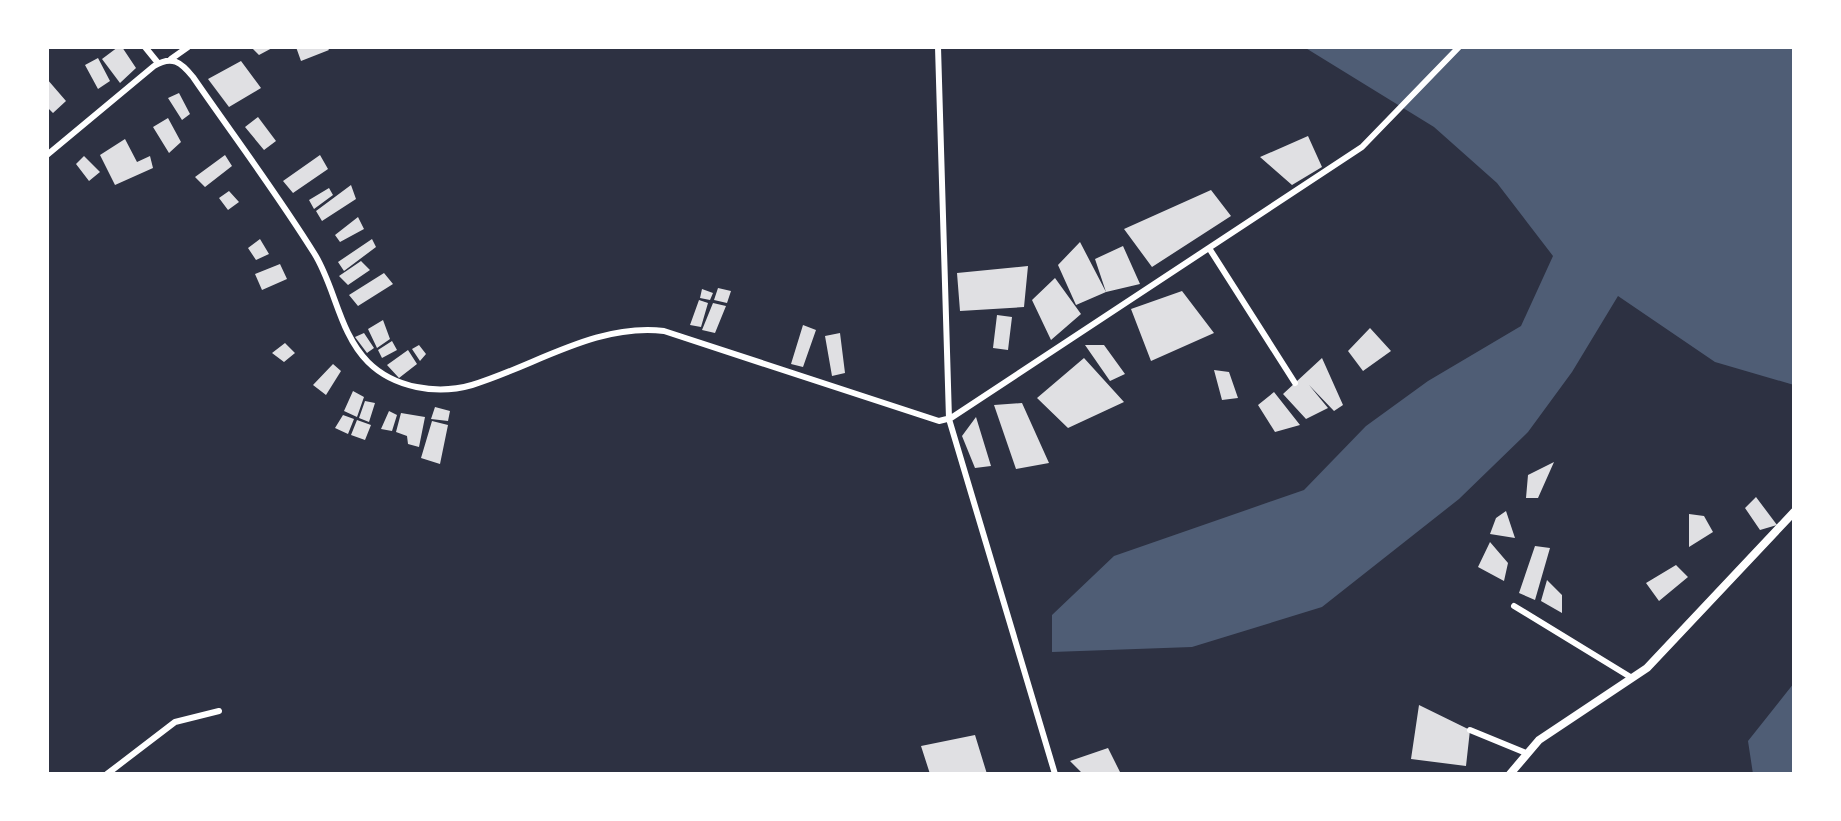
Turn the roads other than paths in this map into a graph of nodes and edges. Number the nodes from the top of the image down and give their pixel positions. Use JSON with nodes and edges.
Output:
{"nodes":[{"id":1,"x":145,"y":47,"type":"edge"},
{"id":2,"x":188,"y":47,"type":"edge"},
{"id":3,"x":938,"y":47,"type":"edge"},
{"id":4,"x":1459,"y":47,"type":"edge"},
{"id":5,"x":171,"y":59,"type":"junction"},
{"id":6,"x":158,"y":64,"type":"junction"},
{"id":7,"x":47,"y":155,"type":"edge"},
{"id":8,"x":1209,"y":248,"type":"junction"},
{"id":9,"x":1296,"y":383,"type":"dead end"},
{"id":10,"x":949,"y":419,"type":"junction"},
{"id":11,"x":1794,"y":512,"type":"edge"},
{"id":12,"x":1514,"y":606,"type":"dead end"},
{"id":13,"x":1632,"y":678,"type":"junction"},
{"id":14,"x":219,"y":711,"type":"dead end"},
{"id":15,"x":1470,"y":730,"type":"dead end"},
{"id":16,"x":1526,"y":754,"type":"junction"},
{"id":17,"x":107,"y":774,"type":"edge"},
{"id":18,"x":1055,"y":774,"type":"edge"},
{"id":19,"x":1510,"y":774,"type":"edge"}],
"edges":[{"from":1,"to":6,"type":"street"},
{"from":2,"to":5,"type":"street"},
{"from":3,"to":10,"type":"street"},
{"from":4,"to":8,"type":"street"},
{"from":5,"to":6,"type":"street"},
{"from":5,"to":10,"type":"street"},
{"from":6,"to":7,"type":"street"},
{"from":8,"to":9,"type":"street"},
{"from":8,"to":10,"type":"street"},
{"from":10,"to":18,"type":"street"},
{"from":11,"to":13,"type":"street"},
{"from":12,"to":13,"type":"street"},
{"from":13,"to":16,"type":"street"},
{"from":14,"to":17,"type":"street"},
{"from":15,"to":16,"type":"street"},
{"from":16,"to":19,"type":"street"}]}
